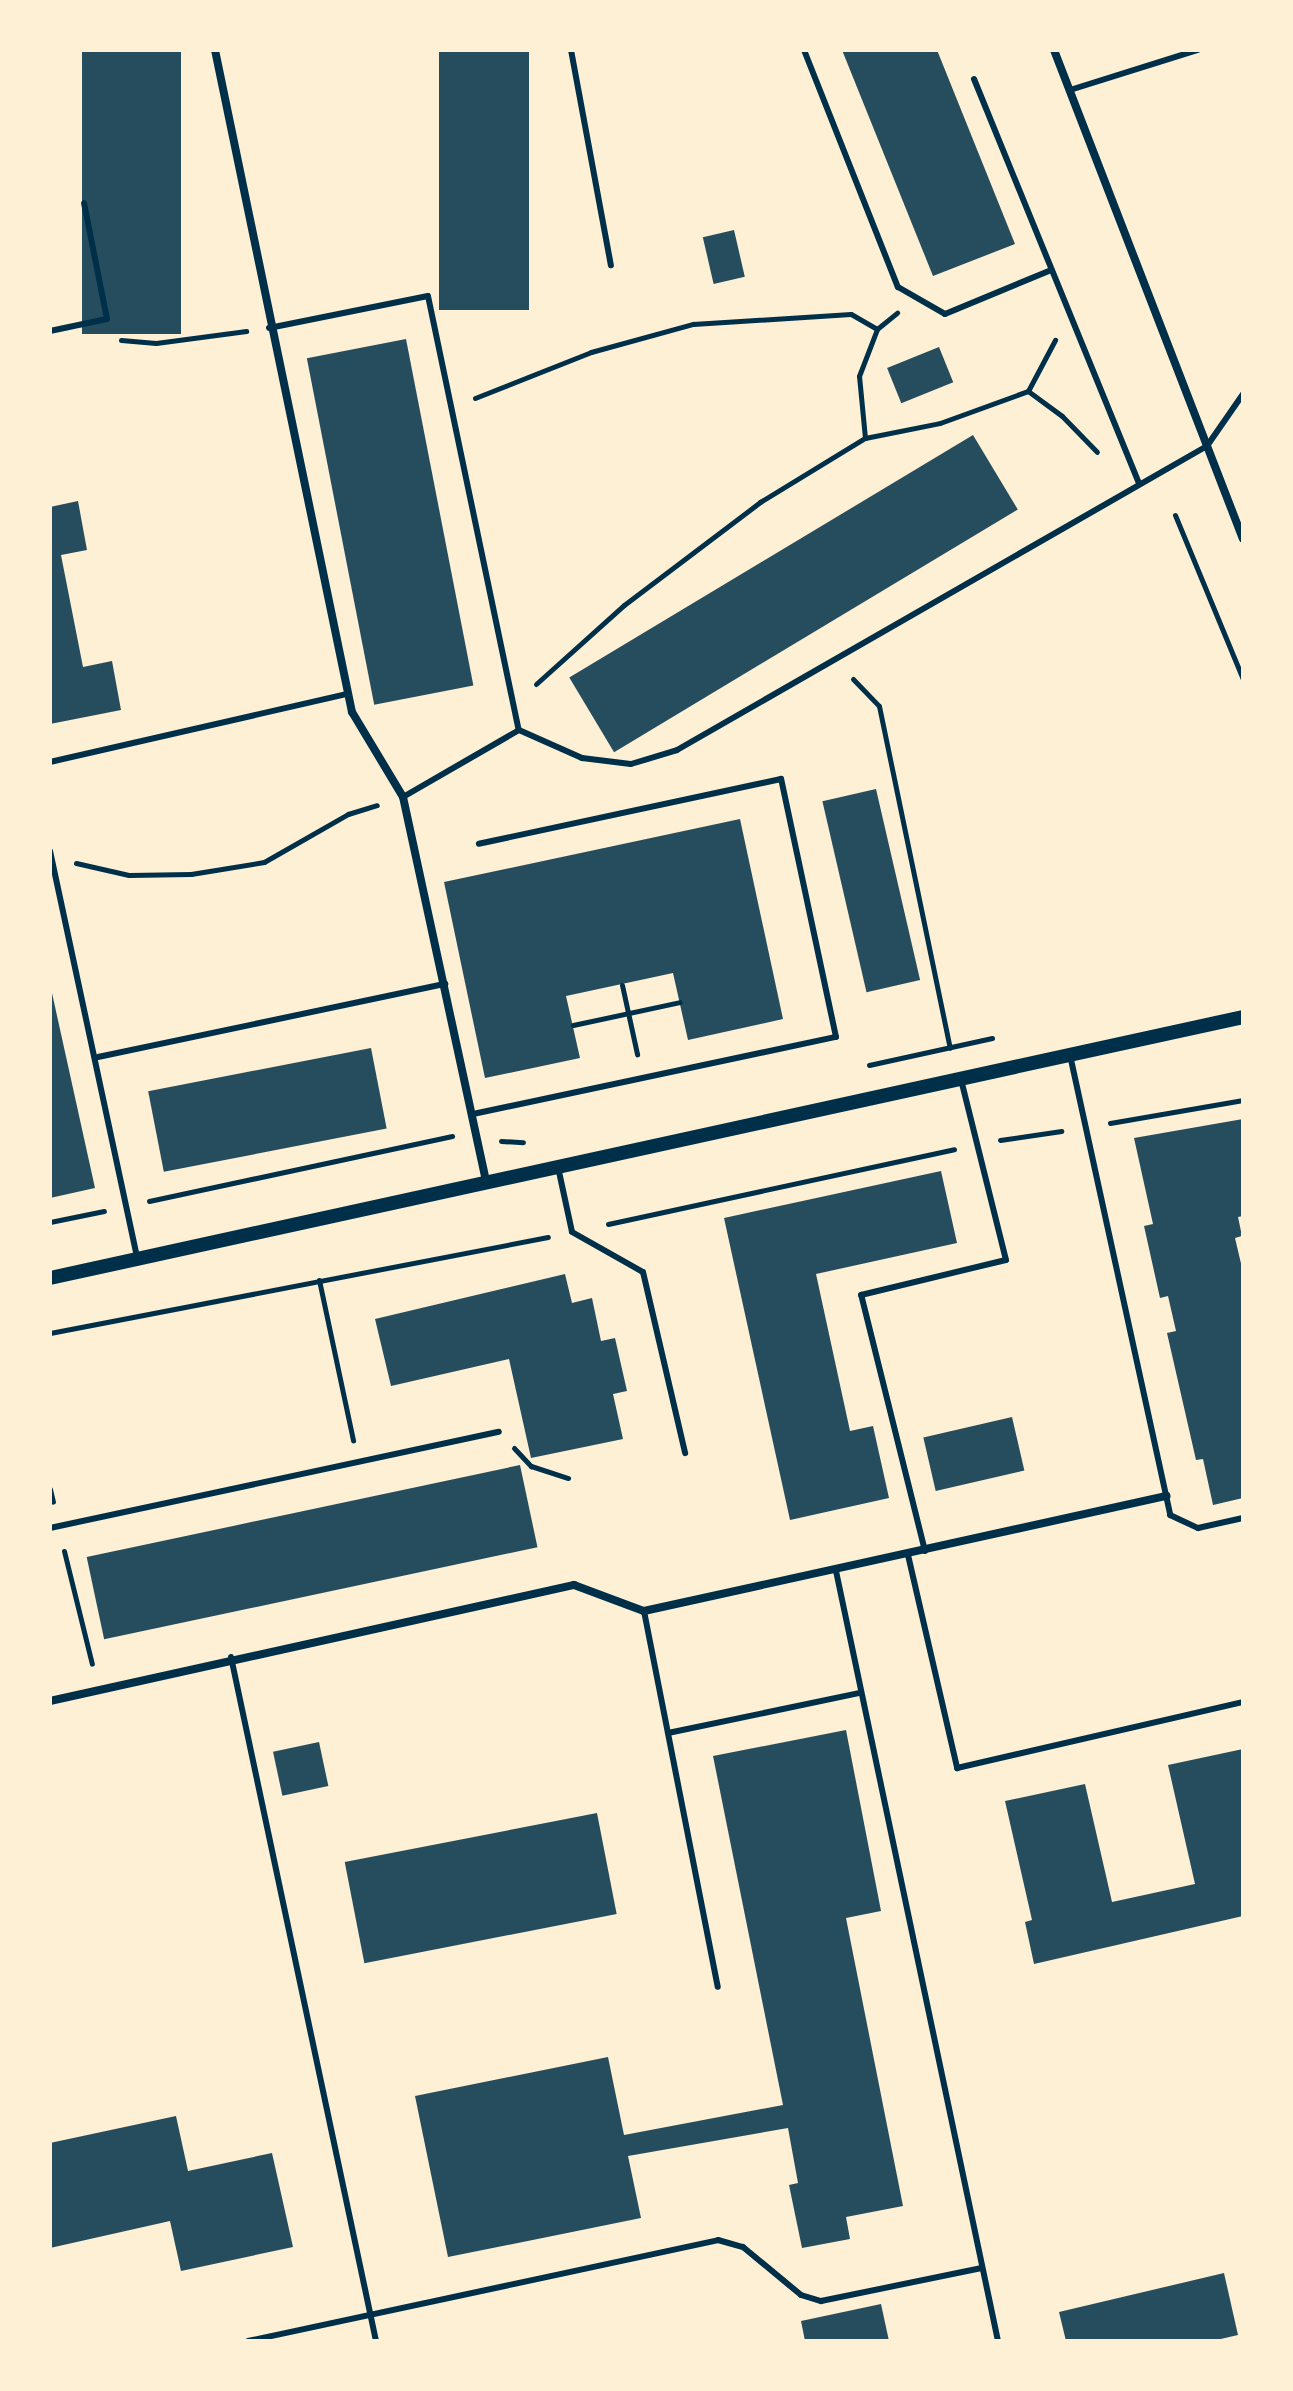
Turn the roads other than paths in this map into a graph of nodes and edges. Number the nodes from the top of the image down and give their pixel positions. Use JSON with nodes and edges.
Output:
{"nodes":[{"id":1,"x":215,"y":50,"type":"edge"},
{"id":2,"x":571,"y":50,"type":"edge"},
{"id":3,"x":804,"y":50,"type":"edge"},
{"id":4,"x":1054,"y":50,"type":"edge"},
{"id":5,"x":1198,"y":50,"type":"edge"},
{"id":6,"x":974,"y":79,"type":"dead end"},
{"id":7,"x":1070,"y":90,"type":"junction"},
{"id":8,"x":84,"y":203,"type":"dead end"},
{"id":9,"x":611,"y":265,"type":"dead end"},
{"id":10,"x":1051,"y":270,"type":"junction"},
{"id":11,"x":269,"y":328,"type":"junction"},
{"id":12,"x":50,"y":331,"type":"edge"},
{"id":13,"x":1243,"y":394,"type":"edge"},
{"id":14,"x":1207,"y":446,"type":"junction"},
{"id":15,"x":1139,"y":484,"type":"junction"},
{"id":16,"x":1243,"y":539,"type":"edge"},
{"id":17,"x":348,"y":694,"type":"junction"},
{"id":18,"x":519,"y":730,"type":"junction"},
{"id":19,"x":50,"y":762,"type":"edge"},
{"id":20,"x":403,"y":797,"type":"junction"},
{"id":21,"x":479,"y":844,"type":"dead end"},
{"id":22,"x":51,"y":854,"type":"edge"},
{"id":23,"x":445,"y":984,"type":"junction"},
{"id":24,"x":1243,"y":1017,"type":"edge"},
{"id":25,"x":1070,"y":1055,"type":"junction"},
{"id":26,"x":98,"y":1057,"type":"junction"},
{"id":27,"x":961,"y":1079,"type":"junction"},
{"id":28,"x":473,"y":1114,"type":"junction"},
{"id":29,"x":558,"y":1167,"type":"junction"},
{"id":30,"x":487,"y":1184,"type":"junction"},
{"id":31,"x":137,"y":1259,"type":"junction"},
{"id":32,"x":50,"y":1278,"type":"edge"},
{"id":33,"x":499,"y":1432,"type":"road end"},
{"id":34,"x":685,"y":1453,"type":"dead end"},
{"id":35,"x":1166,"y":1496,"type":"junction"},
{"id":36,"x":1243,"y":1518,"type":"edge"},
{"id":37,"x":50,"y":1528,"type":"edge"},
{"id":38,"x":925,"y":1551,"type":"junction"},
{"id":39,"x":908,"y":1555,"type":"junction"},
{"id":40,"x":836,"y":1571,"type":"junction"},
{"id":41,"x":644,"y":1611,"type":"junction"},
{"id":42,"x":231,"y":1657,"type":"junction"},
{"id":43,"x":860,"y":1693,"type":"junction"},
{"id":44,"x":50,"y":1701,"type":"edge"},
{"id":45,"x":1243,"y":1702,"type":"edge"},
{"id":46,"x":668,"y":1733,"type":"junction"},
{"id":47,"x":718,"y":1987,"type":"dead end"},
{"id":48,"x":982,"y":2268,"type":"junction"},
{"id":49,"x":370,"y":2312,"type":"junction"},
{"id":50,"x":248,"y":2341,"type":"edge"},
{"id":51,"x":376,"y":2341,"type":"edge"},
{"id":52,"x":998,"y":2341,"type":"edge"}],
"edges":[{"from":1,"to":11,"type":"street"},
{"from":2,"to":9,"type":"lane"},
{"from":3,"to":10,"type":"lane"},
{"from":4,"to":7,"type":"street"},
{"from":5,"to":7,"type":"lane"},
{"from":6,"to":10,"type":"lane"},
{"from":7,"to":14,"type":"street"},
{"from":8,"to":12,"type":"lane"},
{"from":10,"to":15,"type":"lane"},
{"from":11,"to":17,"type":"street"},
{"from":11,"to":18,"type":"lane"},
{"from":13,"to":14,"type":"lane"},
{"from":14,"to":15,"type":"lane"},
{"from":14,"to":16,"type":"street"},
{"from":15,"to":18,"type":"lane"},
{"from":17,"to":19,"type":"lane"},
{"from":17,"to":20,"type":"street"},
{"from":18,"to":20,"type":"lane"},
{"from":20,"to":23,"type":"street"},
{"from":21,"to":28,"type":"lane"},
{"from":22,"to":26,"type":"lane"},
{"from":23,"to":26,"type":"lane"},
{"from":23,"to":28,"type":"street"},
{"from":24,"to":25,"type":"street"},
{"from":25,"to":27,"type":"street"},
{"from":25,"to":35,"type":"lane"},
{"from":26,"to":31,"type":"lane"},
{"from":27,"to":29,"type":"street"},
{"from":27,"to":38,"type":"lane"},
{"from":28,"to":30,"type":"street"},
{"from":29,"to":30,"type":"street"},
{"from":29,"to":34,"type":"lane"},
{"from":30,"to":31,"type":"street"},
{"from":31,"to":32,"type":"street"},
{"from":33,"to":37,"type":"lane"},
{"from":35,"to":36,"type":"lane"},
{"from":35,"to":38,"type":"street"},
{"from":38,"to":39,"type":"street"},
{"from":39,"to":40,"type":"street"},
{"from":39,"to":45,"type":"lane"},
{"from":40,"to":41,"type":"street"},
{"from":40,"to":43,"type":"lane"},
{"from":41,"to":42,"type":"street"},
{"from":41,"to":46,"type":"lane"},
{"from":42,"to":44,"type":"street"},
{"from":42,"to":49,"type":"lane"},
{"from":43,"to":46,"type":"lane"},
{"from":43,"to":48,"type":"lane"},
{"from":46,"to":47,"type":"lane"},
{"from":48,"to":49,"type":"lane"},
{"from":48,"to":52,"type":"lane"},
{"from":49,"to":50,"type":"lane"},
{"from":49,"to":51,"type":"lane"}]}
